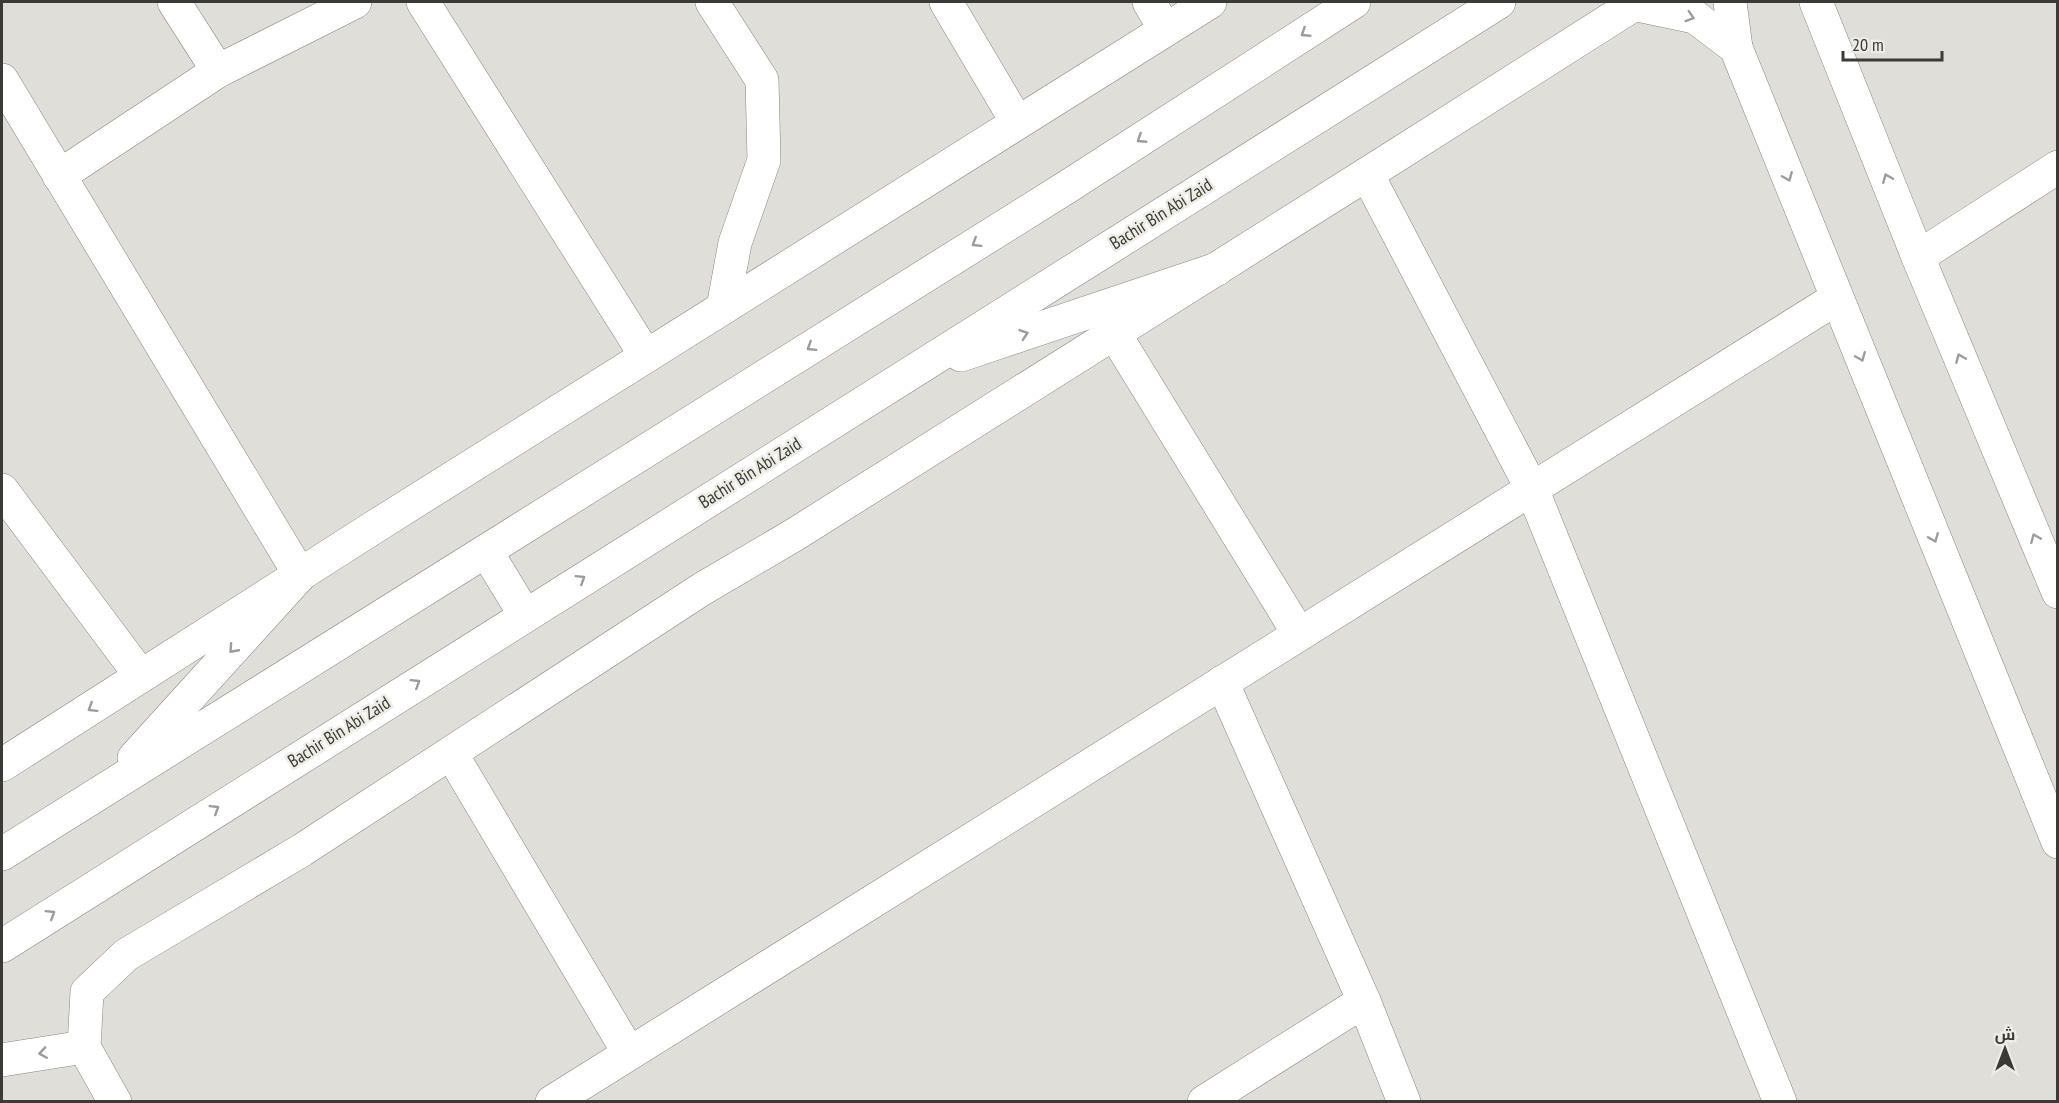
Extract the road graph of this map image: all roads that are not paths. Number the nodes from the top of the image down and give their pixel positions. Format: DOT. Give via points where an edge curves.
graph roads {
  1 [pos="174,2"];
  2 [pos="355,2"];
  3 [pos="423,2"];
  4 [pos="712,2"];
  5 [pos="946,2"];
  6 [pos="1149,2"];
  7 [pos="1210,2"];
  8 [pos="1354,2"];
  9 [pos="1499,2"];
  10 [pos="1730,2"];
  11 [pos="1816,2"];
  12 [pos="1635,3"];
  13 [pos="1165,29"];
  14 [pos="1736,48"];
  15 [pos="218,71"];
  16 [pos="2,80"];
  17 [pos="1017,122"];
  18 [pos="2058,167"];
  19 [pos="1367,174"];
  20 [pos="59,176"];
  21 [pos="1918,257"];
  22 [pos="1217,269"];
  23 [pos="1837,298"];
  24 [pos="723,308"];
  25 [pos="1114,333"];
  26 [pos="646,357"];
  27 [pos="909,373"];
  28 [pos="1532,489"];
  29 [pos="2,490"];
  30 [pos="486,551"];
  31 [pos="300,575"];
  32 [pos="2058,592"];
  33 [pos="525,615"];
  34 [pos="1299,634"];
  35 [pos="141,676"];
  36 [pos="1222,682"];
  37 [pos="451,753"];
  38 [pos="2,765"];
  39 [pos="107,789"];
  40 [pos="2058,842"];
  41 [pos="2,854"];
  42 [pos="2,946"];
  43 [pos="1364,1001"];
  44 [pos="84,1047"];
  45 [pos="629,1053"];
  46 [pos="2,1060"];
  47 [pos="116,1101"];
  48 [pos="552,1101"];
  49 [pos="1204,1101"];
  50 [pos="1404,1101"];
  51 [pos="1780,1101"];
  1 -- 15 [label="street"];
  2 -- 15 [label="street"];
  3 -- 26 [label="street"];
  4 -- 24 [label="street" via="762,80 764,160 735,243"];
  5 -- 17 [label="street"];
  6 -- 13 [label="street"];
  7 -- 13 [label="street"];
  8 -- 30 [label="street, one-way"];
  9 -- 27 [label="street, Bachir Bin Abi Zaid"];
  10 -- 14 [label="street"];
  21 -- 11 [label="street, one-way"];
  12 -- 14 [label="street, one-way" via="1695,16"];
  12 -- 19 [label="street"];
  13 -- 17 [label="street"];
  14 -- 23 [label="street, one-way"];
  15 -- 20 [label="street"];
  16 -- 20 [label="street"];
  17 -- 24 [label="street"];
  18 -- 21 [label="street"];
  19 -- 22 [label="street"];
  19 -- 28 [label="street"];
  20 -- 31 [label="street"];
  32 -- 21 [label="street, one-way"];
  22 -- 25 [label="street"];
  27 -- 22 [label="street, one-way"];
  23 -- 28 [label="street"];
  23 -- 40 [label="street, one-way"];
  24 -- 26 [label="street"];
  25 -- 34 [label="street"];
  25 -- 37 [label="street" via="702,589"];
  26 -- 31 [label="street"];
  33 -- 27 [label="street, Bachir Bin Abi Zaid, one-way"];
  28 -- 34 [label="street"];
  28 -- 51 [label="street"];
  29 -- 35 [label="street"];
  30 -- 33 [label="street"];
  30 -- 39 [label="street"];
  31 -- 35 [label="street"];
  31 -- 39 [label="street, one-way"];
  42 -- 33 [label="street, Bachir Bin Abi Zaid, one-way"];
  34 -- 36 [label="street"];
  35 -- 38 [label="street, one-way"];
  36 -- 43 [label="street"];
  36 -- 45 [label="street"];
  37 -- 44 [label="street" via="302,850 126,955 87,992"];
  37 -- 45 [label="street"];
  39 -- 41 [label="street"];
  43 -- 49 [label="street"];
  43 -- 50 [label="street"];
  44 -- 46 [label="street, one-way"];
  44 -- 47 [label="street"];
  45 -- 48 [label="street"];
}
